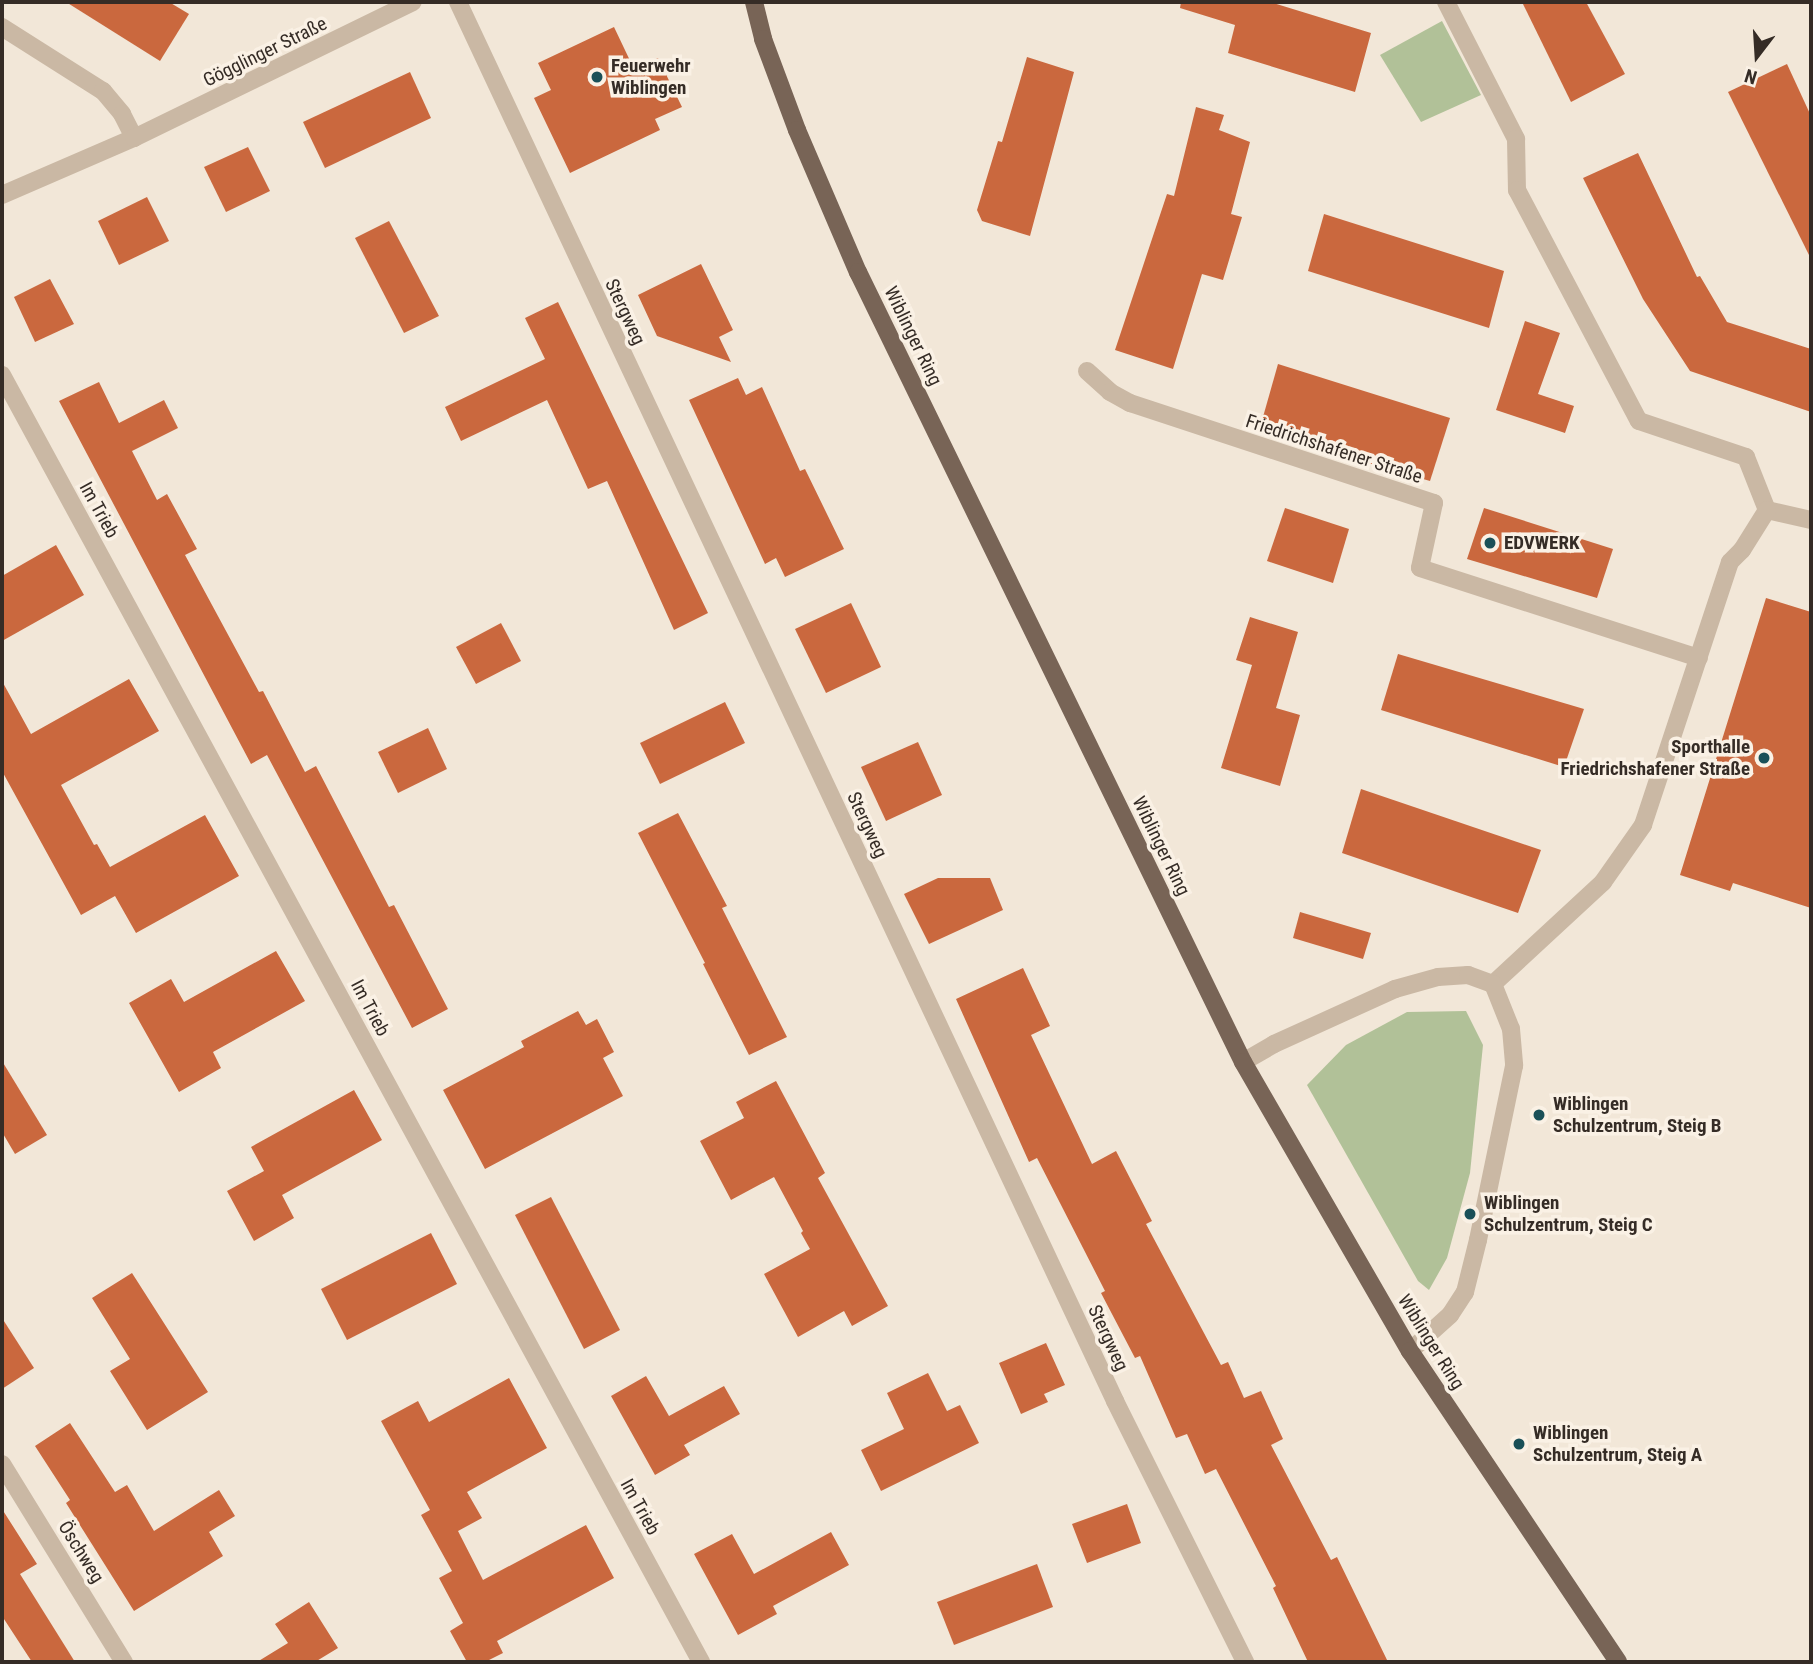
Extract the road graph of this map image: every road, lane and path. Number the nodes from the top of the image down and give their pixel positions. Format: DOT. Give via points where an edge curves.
graph roads {
  1 [pos="412,2"];
  2 [pos="458,2"];
  3 [pos="754,2"];
  4 [pos="1446,2"];
  5 [pos="2,27"];
  6 [pos="134,138"];
  7 [pos="2,195"];
  8 [pos="1087,371"];
  9 [pos="2,375"];
  10 [pos="1767,510"];
  11 [pos="1811,520"];
  12 [pos="1699,658"];
  13 [pos="1493,984"];
  14 [pos="1243,1062"];
  15 [pos="1410,1351"];
  16 [pos="2,1464"];
  17 [pos="124,1662"];
  18 [pos="701,1662"];
  19 [pos="1245,1662"];
  20 [pos="1618,1662"];
  1 -- 6 [label="street, Gögglinger Straße"];
  2 -- 19 [label="street, Stergweg" via="1103,1376"];
  3 -- 14 [label="main road, Wiblinger Ring" via="797,131 858,272"];
  4 -- 10 [label="street" via="1516,139 1517,190 1639,421 1746,457"];
  5 -- 6 [label="street" via="103,91"];
  6 -- 7 [label="street, Gögglinger Straße"];
  8 -- 12 [label="street, Friedrichshafener Straße" via="1130,403 1434,503 1420,568"];
  9 -- 18 [label="street, Im Trieb"];
  10 -- 11 [label="street"];
  10 -- 12 [label="street" via="1730,562"];
  12 -- 13 [label="street" via="1643,825 1603,881"];
  13 -- 14 [label="street" via="1468,975 1438,977 1395,989"];
  13 -- 15 [label="street" via="1511,1029 1514,1066 1478,1240 1465,1292 1450,1315"];
  14 -- 15 [label="main road, Wiblinger Ring"];
  15 -- 20 [label="main road, Wiblinger Ring"];
  16 -- 17 [label="street, Öschweg"];
}
